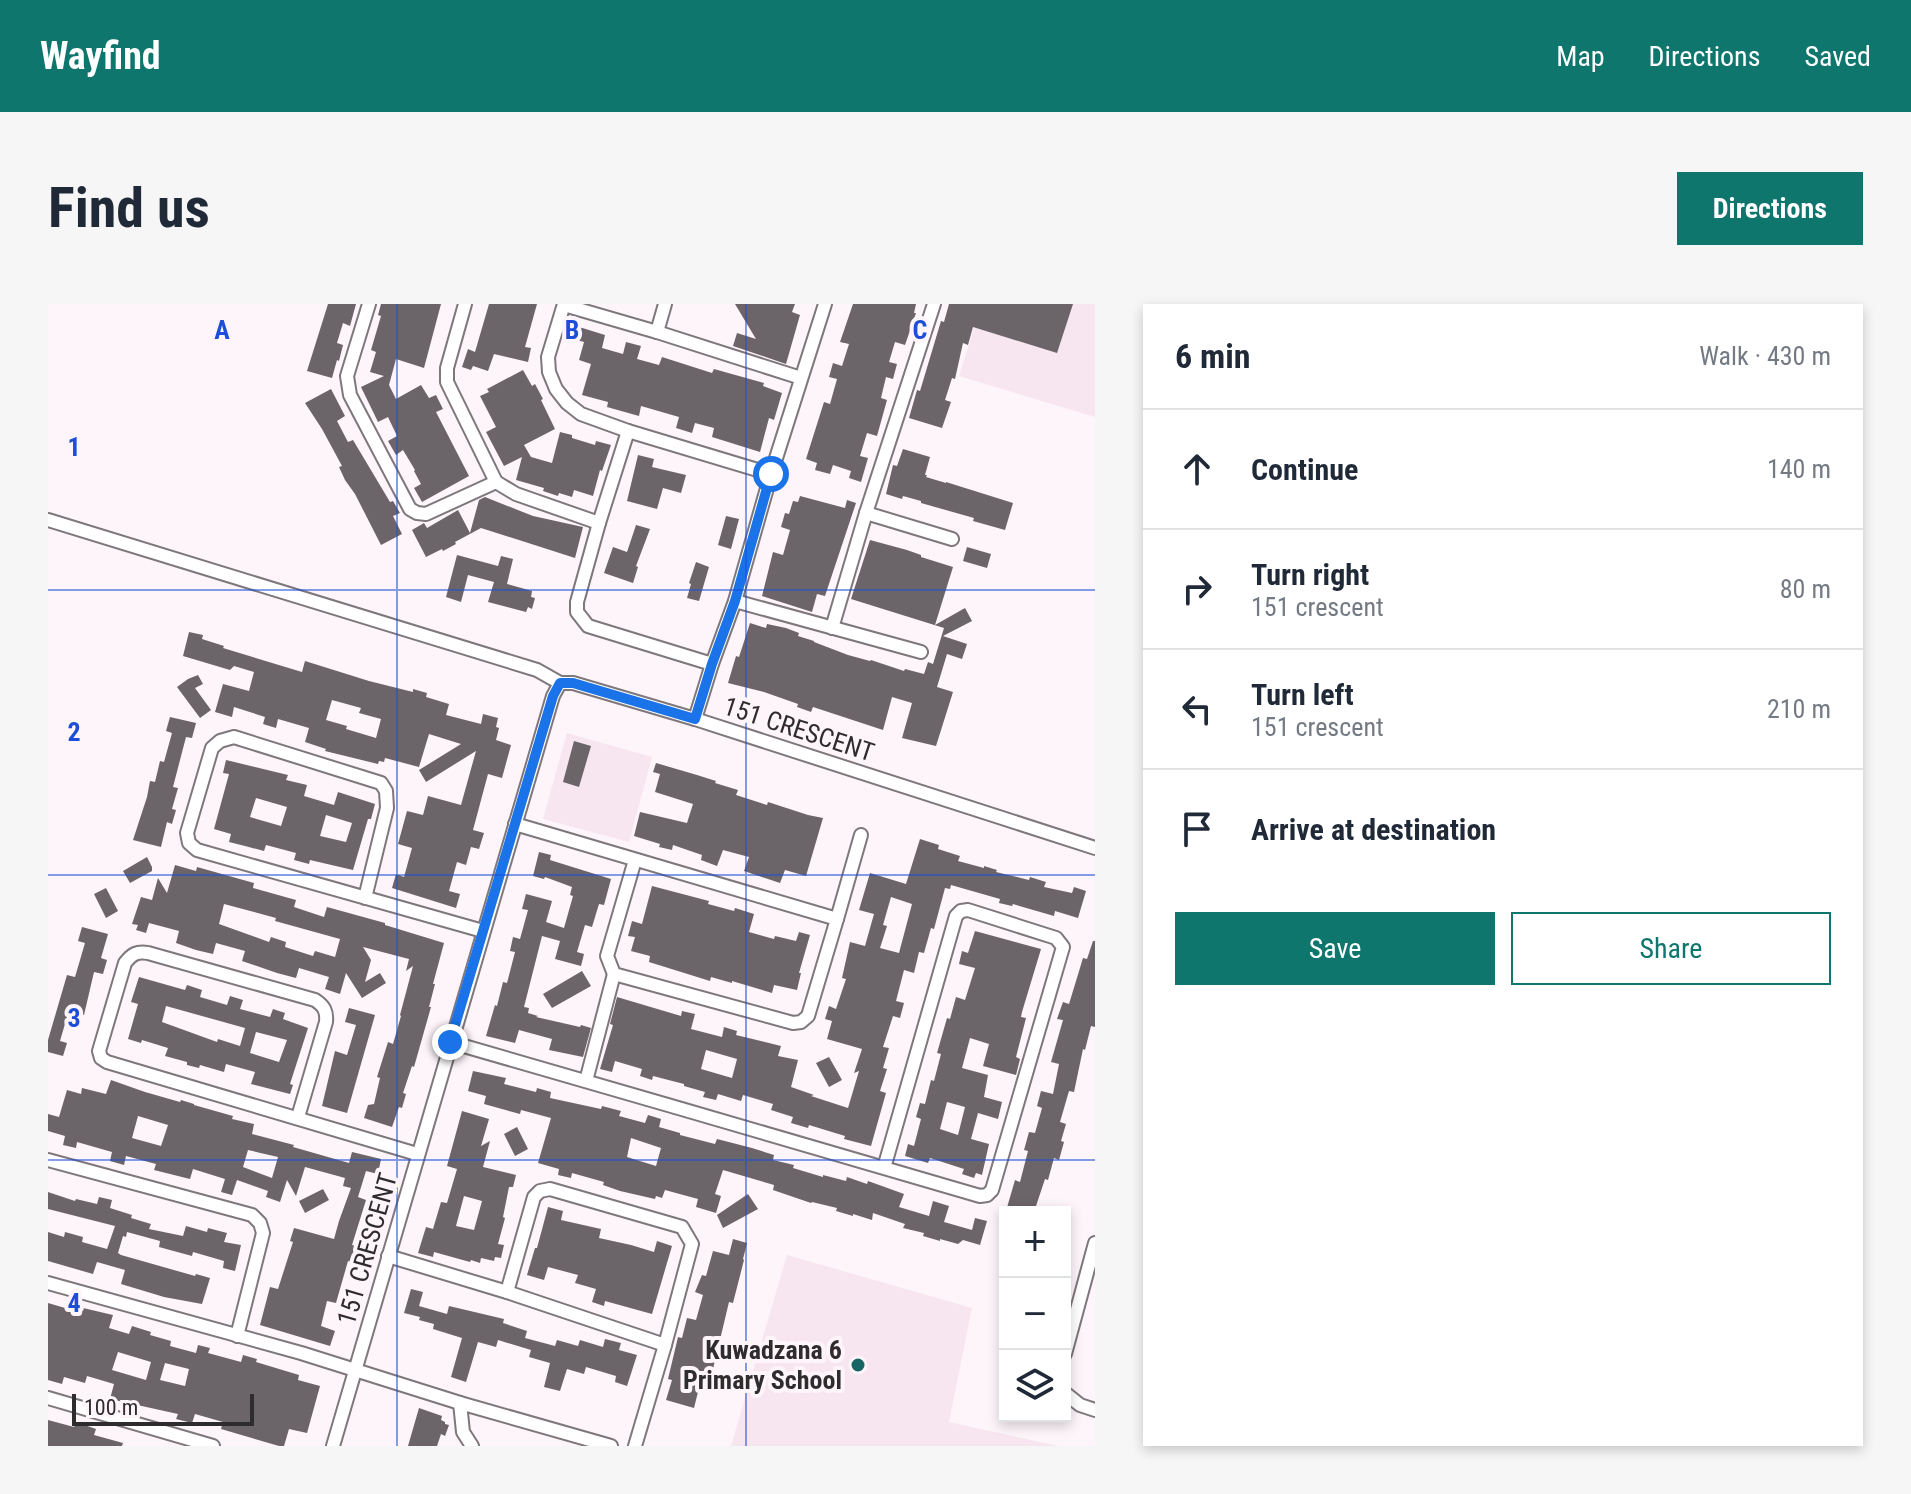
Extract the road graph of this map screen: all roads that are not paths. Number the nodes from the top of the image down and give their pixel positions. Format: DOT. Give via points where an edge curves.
graph roads {
  1 [pos="369,304"];
  2 [pos="465,304"];
  3 [pos="665,304"];
  4 [pos="825,304"];
  5 [pos="934,304"];
  6 [pos="564,305"];
  7 [pos="657,332"];
  8 [pos="801,378"];
  9 [pos="628,431"];
  10 [pos="771,474"];
  11 [pos="496,482"];
  12 [pos="866,513"];
  13 [pos="48,520"];
  14 [pos="599,523"];
  15 [pos="952,539"];
  16 [pos="735,601"];
  17 [pos="832,628"];
  18 [pos="921,652"];
  19 [pos="712,664"];
  20 [pos="560,683"];
  21 [pos="695,719"];
  22 [pos="515,824"];
  23 [pos="861,835"];
  24 [pos="1095,848"];
  25 [pos="635,860"];
  26 [pos="365,898"];
  27 [pos="837,919"];
  28 [pos="483,931"];
  29 [pos="614,974"];
  30 [pos="450,1042"];
  31 [pos="586,1081"];
  32 [pos="298,1117"];
  33 [pos="417,1154"];
  34 [pos="48,1160"];
  35 [pos="884,1168"];
  36 [pos="1095,1243"];
  37 [pos="388,1256"];
  38 [pos="48,1283"];
  39 [pos="507,1292"];
  40 [pos="1080,1292"];
  41 [pos="1095,1295"];
  42 [pos="237,1336"];
  43 [pos="665,1345"];
  44 [pos="1066,1350"];
  45 [pos="355,1370"];
  46 [pos="48,1398"];
  47 [pos="1071,1398"];
  48 [pos="460,1403"];
  49 [pos="1095,1410"];
  50 [pos="207,1445"];
  51 [pos="333,1446"];
  52 [pos="472,1446"];
  53 [pos="611,1446"];
  54 [pos="635,1446"];
  1 -- 11 [label="street" via="347,385 410,509 426,514"];
  2 -- 11 [label="street" via="447,382"];
  3 -- 7 [label="street"];
  4 -- 8 [label="street"];
  5 -- 12 [label="street"];
  6 -- 7 [label="street"];
  6 -- 9 [label="street" via="548,357 556,389 581,414"];
  7 -- 8 [label="street"];
  8 -- 10 [label="street"];
  9 -- 10 [label="street"];
  9 -- 14 [label="street"];
  10 -- 16 [label="street"];
  11 -- 14 [label="street"];
  12 -- 15 [label="street"];
  12 -- 17 [label="street"];
  13 -- 20 [label="street" via="537,670"];
  14 -- 19 [label="street" via="577,602 577,612 588,626"];
  16 -- 17 [label="street"];
  16 -- 19 [label="street"];
  17 -- 18 [label="street"];
  19 -- 21 [label="street"];
  20 -- 21 [label="street, 151 CRESCENT"];
  20 -- 22 [label="street, 151 CRESCENT"];
  21 -- 24 [label="street, 151 CRESCENT"];
  22 -- 25 [label="street"];
  22 -- 28 [label="street, 151 CRESCENT"];
  23 -- 27 [label="street"];
  25 -- 27 [label="street"];
  25 -- 29 [label="street" via="607,956"];
  26 -- 26 [label="street" via="197,850 189,843 187,833 212,748 234,737 381,783 387,808"];
  26 -- 28 [label="street"];
  27 -- 29 [label="street" via="808,1016 801,1022"];
  28 -- 30 [label="street, 151 CRESCENT"];
  29 -- 31 [label="street"];
  30 -- 31 [label="street"];
  30 -- 33 [label="street, 151 CRESCENT"];
  31 -- 35 [label="street"];
  32 -- 32 [label="street" via="101,1058 130,957 148,953 322,1005 326,1022"];
  32 -- 33 [label="street"];
  33 -- 37 [label="street, 151 CRESCENT"];
  34 -- 42 [label="street" via="252,1215 263,1233"];
  35 -- 35 [label="street" via="980,1196 992,1190 1063,947 1056,938 968,910 956,916"];
  36 -- 40 [label="street"];
  37 -- 39 [label="street"];
  37 -- 45 [label="street, 151 CRESCENT"];
  38 -- 42 [label="street"];
  39 -- 43 [label="street"];
  39 -- 43 [label="street" via="540,1191 550,1189 682,1227 692,1244"];
  40 -- 41 [label="street"];
  40 -- 44 [label="street"];
  42 -- 45 [label="street"];
  43 -- 54 [label="street"];
  45 -- 48 [label="street"];
  45 -- 51 [label="street, 151 CRESCENT"];
  46 -- 50 [label="street"];
  47 -- 49 [label="street"];
  48 -- 52 [label="street" via="463,1432"];
  48 -- 53 [label="street"];
}
